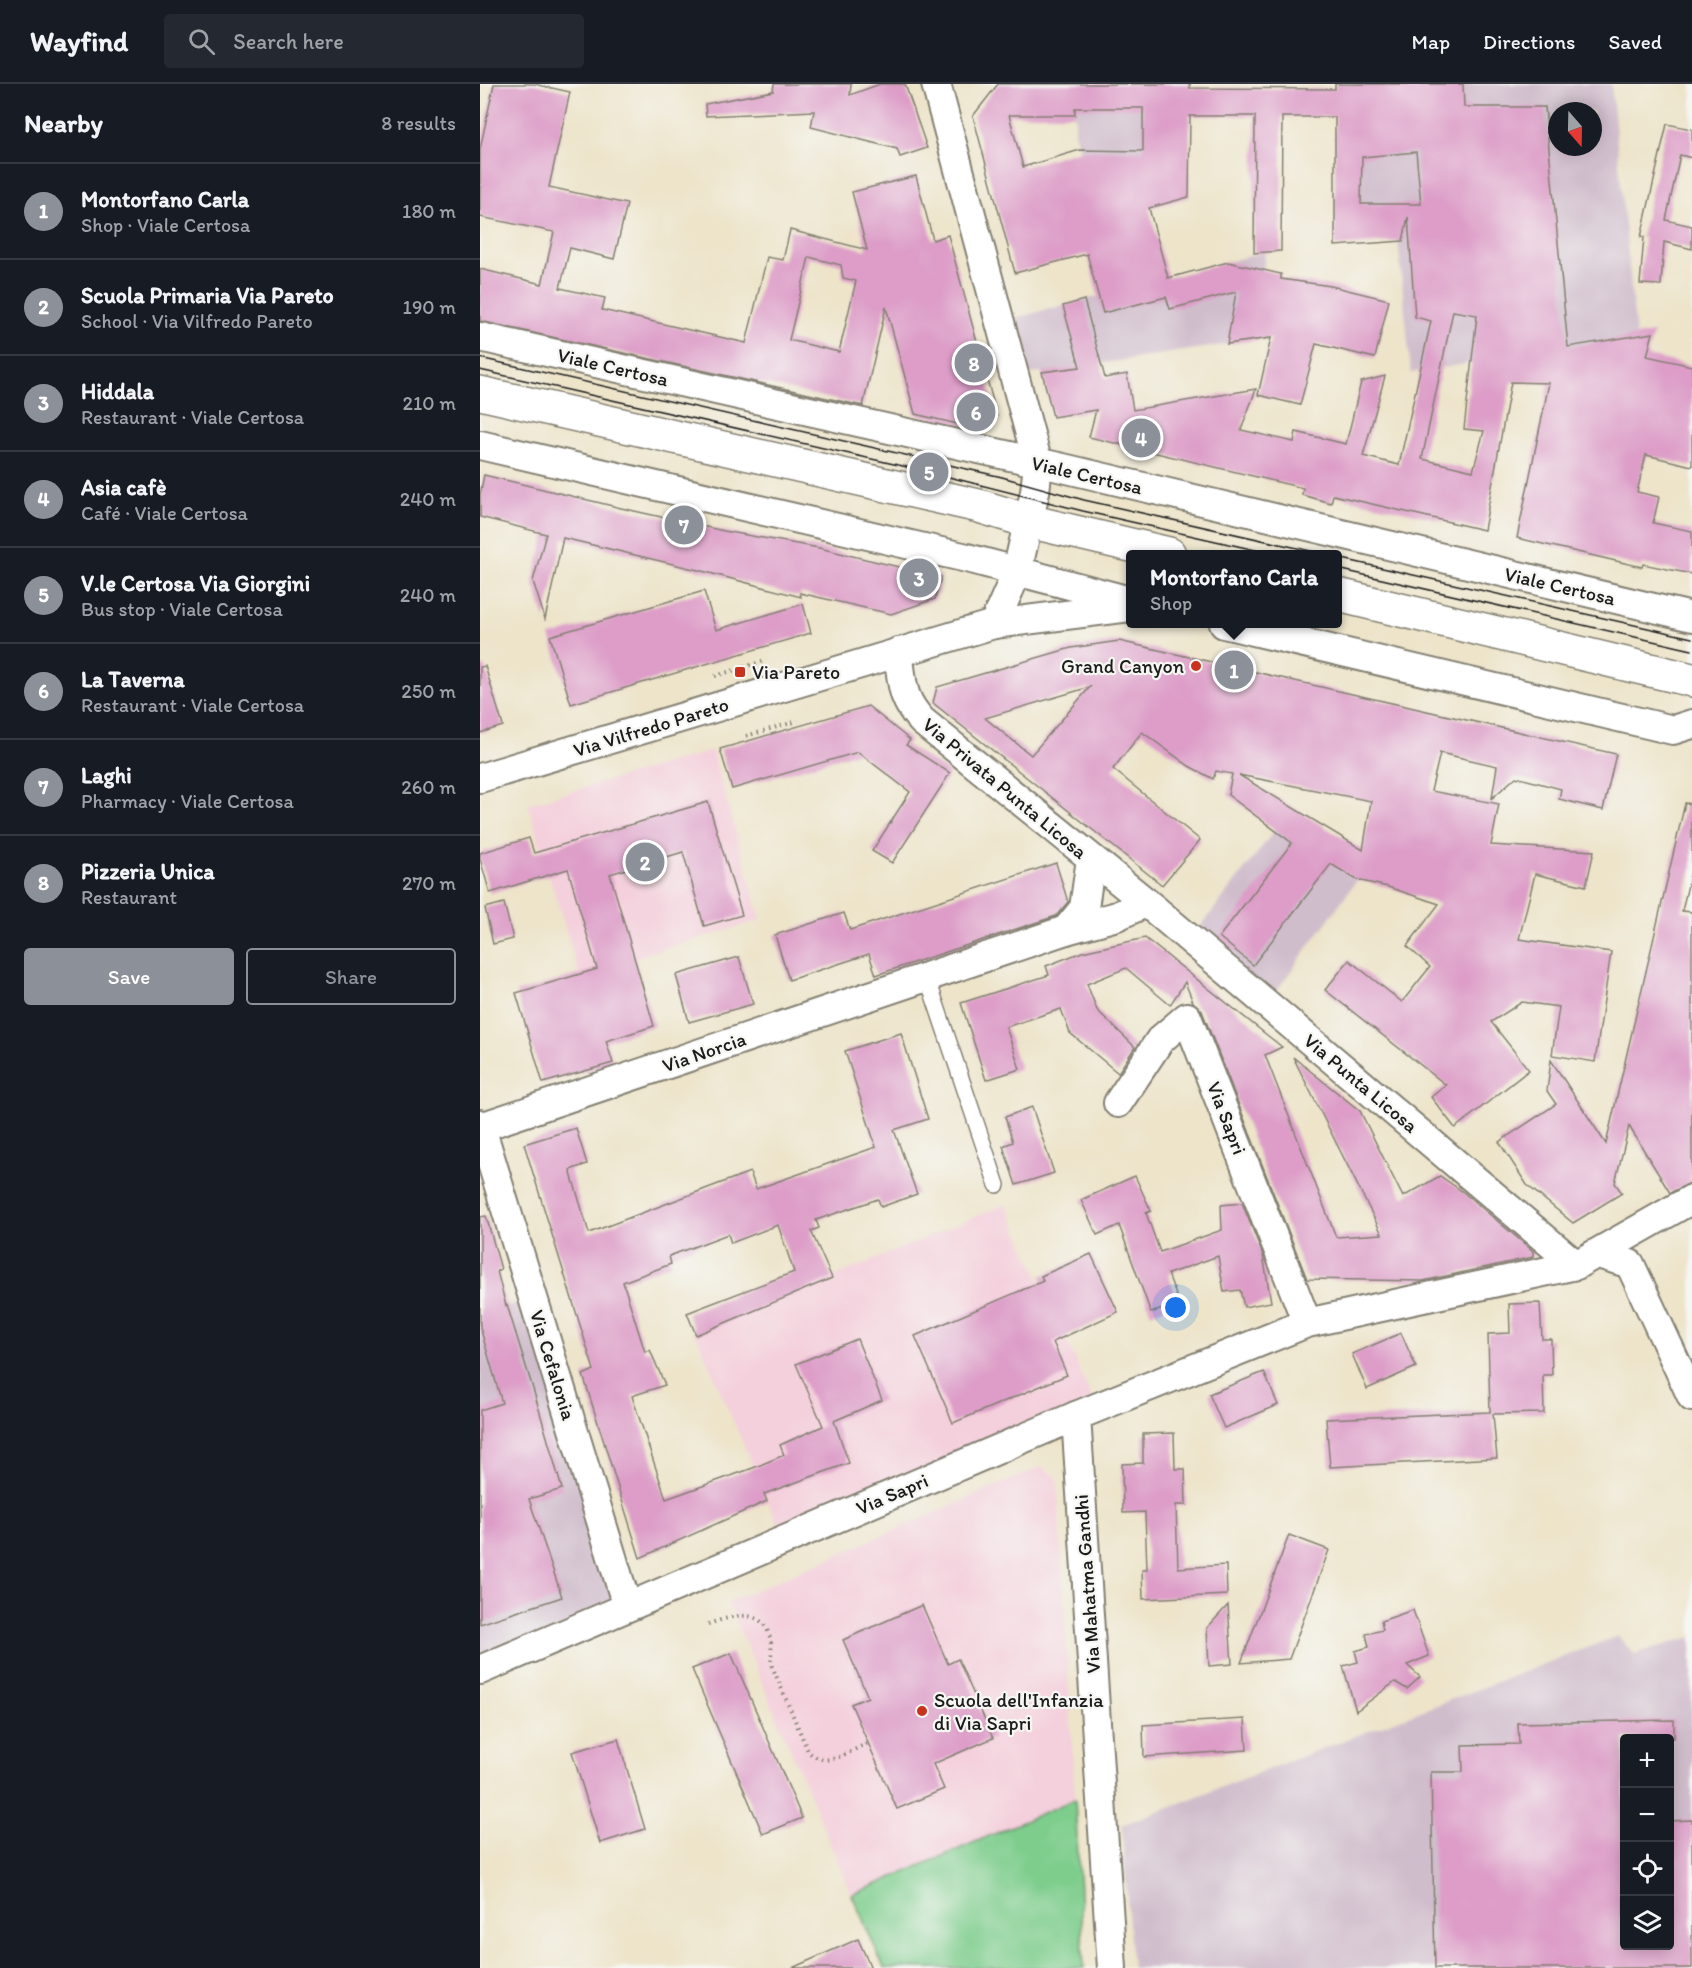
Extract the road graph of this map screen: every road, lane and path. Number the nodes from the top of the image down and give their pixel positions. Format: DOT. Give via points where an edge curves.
graph roads {
  1 [pos="936,84"];
  2 [pos="480,337"];
  3 [pos="480,393"];
  4 [pos="480,445"];
  5 [pos="1038,464"];
  6 [pos="1028,521"];
  7 [pos="1147,550"];
  8 [pos="1017,572"];
  9 [pos="1342,596"];
  10 [pos="1126,600"];
  11 [pos="1126,608"];
  12 [pos="1692,617"];
  13 [pos="994,624"];
  14 [pos="1241,628"];
  15 [pos="898,652"];
  16 [pos="764,661"];
  17 [pos="715,676"];
  18 [pos="1692,680"];
  19 [pos="798,721"];
  20 [pos="1692,724"];
  21 [pos="746,736"];
  22 [pos="480,778"];
  23 [pos="1091,859"];
  24 [pos="1145,903"];
  25 [pos="1066,930"];
  26 [pos="927,977"];
  27 [pos="1118,1103"];
  28 [pos="480,1125"];
  29 [pos="997,1185"];
  30 [pos="1692,1199"];
  31 [pos="1587,1259"];
  32 [pos="1307,1323"];
  33 [pos="1692,1397"];
  34 [pos="1076,1416"];
  35 [pos="627,1606"];
  36 [pos="708,1624"];
  37 [pos="480,1671"];
  38 [pos="868,1743"];
  39 [pos="1112,1968"];
  1 -- 5 [label="street"];
  2 -- 5 [label="street, Viale Certosa"];
  3 -- 6 [label="main road" via="979,506"];
  4 -- 8 [label="street"];
  5 -- 6 [label="street"];
  5 -- 12 [label="street, Viale Certosa"];
  6 -- 7 [label="main road"];
  6 -- 8 [label="street"];
  8 -- 10 [label="street"];
  8 -- 13 [label="street"];
  9 -- 18 [label="main road"];
  11 -- 13 [label="street"];
  13 -- 15 [label="street, Via Vilfredo Pareto"];
  14 -- 20 [label="street" via="1673,730"];
  15 -- 22 [label="street, Via Vilfredo Pareto"];
  15 -- 23 [label="street, Via Privata Punta Licosa" via="905,697 922,721"];
  16 -- 17 [label="path"];
  19 -- 21 [label="path"];
  23 -- 24 [label="street, Via Privata Punta Licosa"];
  23 -- 25 [label="street" via="1084,908"];
  24 -- 25 [label="street, Via Norcia" via="1117,916"];
  24 -- 31 [label="street, Via Punta Licosa"];
  25 -- 26 [label="street, Via Norcia"];
  26 -- 28 [label="street, Via Norcia"];
  26 -- 29 [label="lane"];
  27 -- 32 [label="street, Via Sapri" via="1160,1040 1187,1017"];
  28 -- 35 [label="street, Via Cefalonia"];
  30 -- 31 [label="street"];
  31 -- 32 [label="street, Via Sapri"];
  31 -- 33 [label="street" via="1630,1264"];
  32 -- 34 [label="street, Via Sapri"];
  34 -- 35 [label="street, Via Sapri"];
  34 -- 39 [label="street, Via Mahatma Gandhi"];
  35 -- 37 [label="street, Via Sapri"];
  36 -- 38 [label="path" via="743,1615 763,1623 769,1634 772,1666 814,1758 833,1759"];
}
